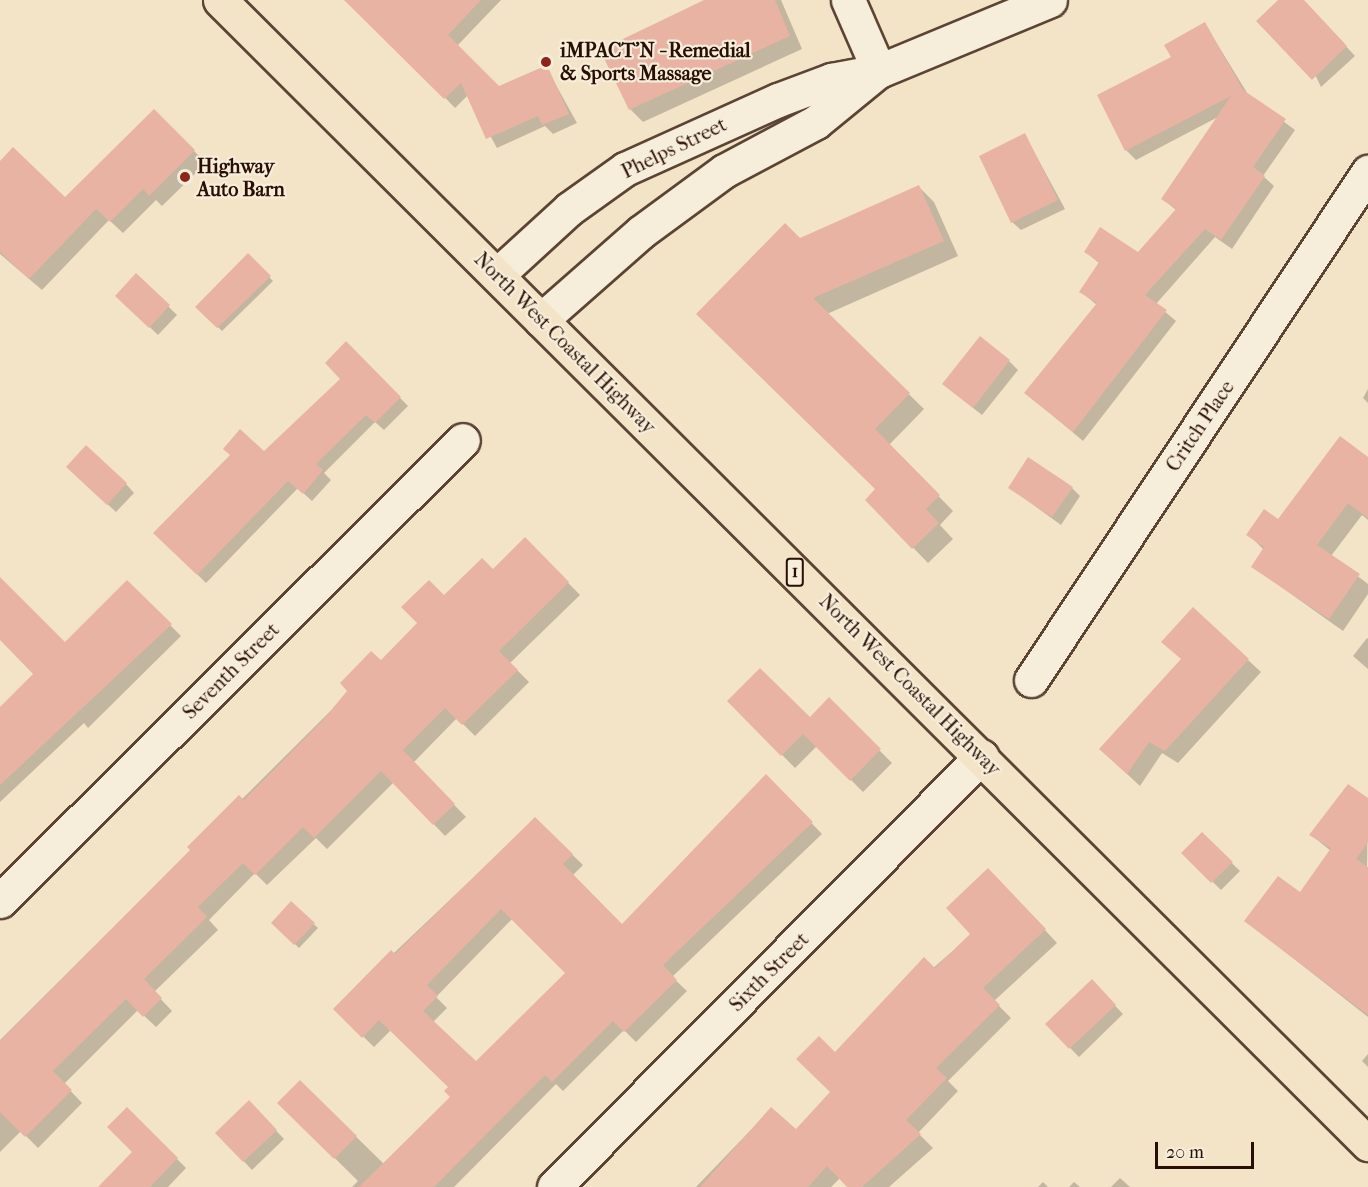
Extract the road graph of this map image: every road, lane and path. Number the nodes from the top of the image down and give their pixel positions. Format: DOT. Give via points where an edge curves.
graph roads {
  1 [pos="220,0"];
  2 [pos="848,0"];
  3 [pos="1050,0"];
  4 [pos="879,71"];
  5 [pos="1368,172"];
  6 [pos="497,275"];
  7 [pos="541,320"];
  8 [pos="463,440"];
  9 [pos="1031,680"];
  10 [pos="982,756"];
  11 [pos="0,901"];
  12 [pos="1368,1144"];
  13 [pos="554,1187"];
  1 -- 6 [label="highway, North West Coastal Highway / 1"];
  2 -- 4 [label="street"];
  3 -- 4 [label="street, Phelps Street"];
  4 -- 6 [label="street, Phelps Street" via="831,80 778,100 625,169 569,209"];
  4 -- 7 [label="street, Phelps Street" via="816,122 724,171 650,225"];
  5 -- 9 [label="street, Critch Place"];
  6 -- 7 [label="highway, North West Coastal Highway / 1"];
  7 -- 10 [label="highway, North West Coastal Highway / 1"];
  8 -- 11 [label="street, Seventh Street"];
  10 -- 12 [label="highway, North West Coastal Highway / 1"];
  10 -- 13 [label="street, Sixth Street"];
}
